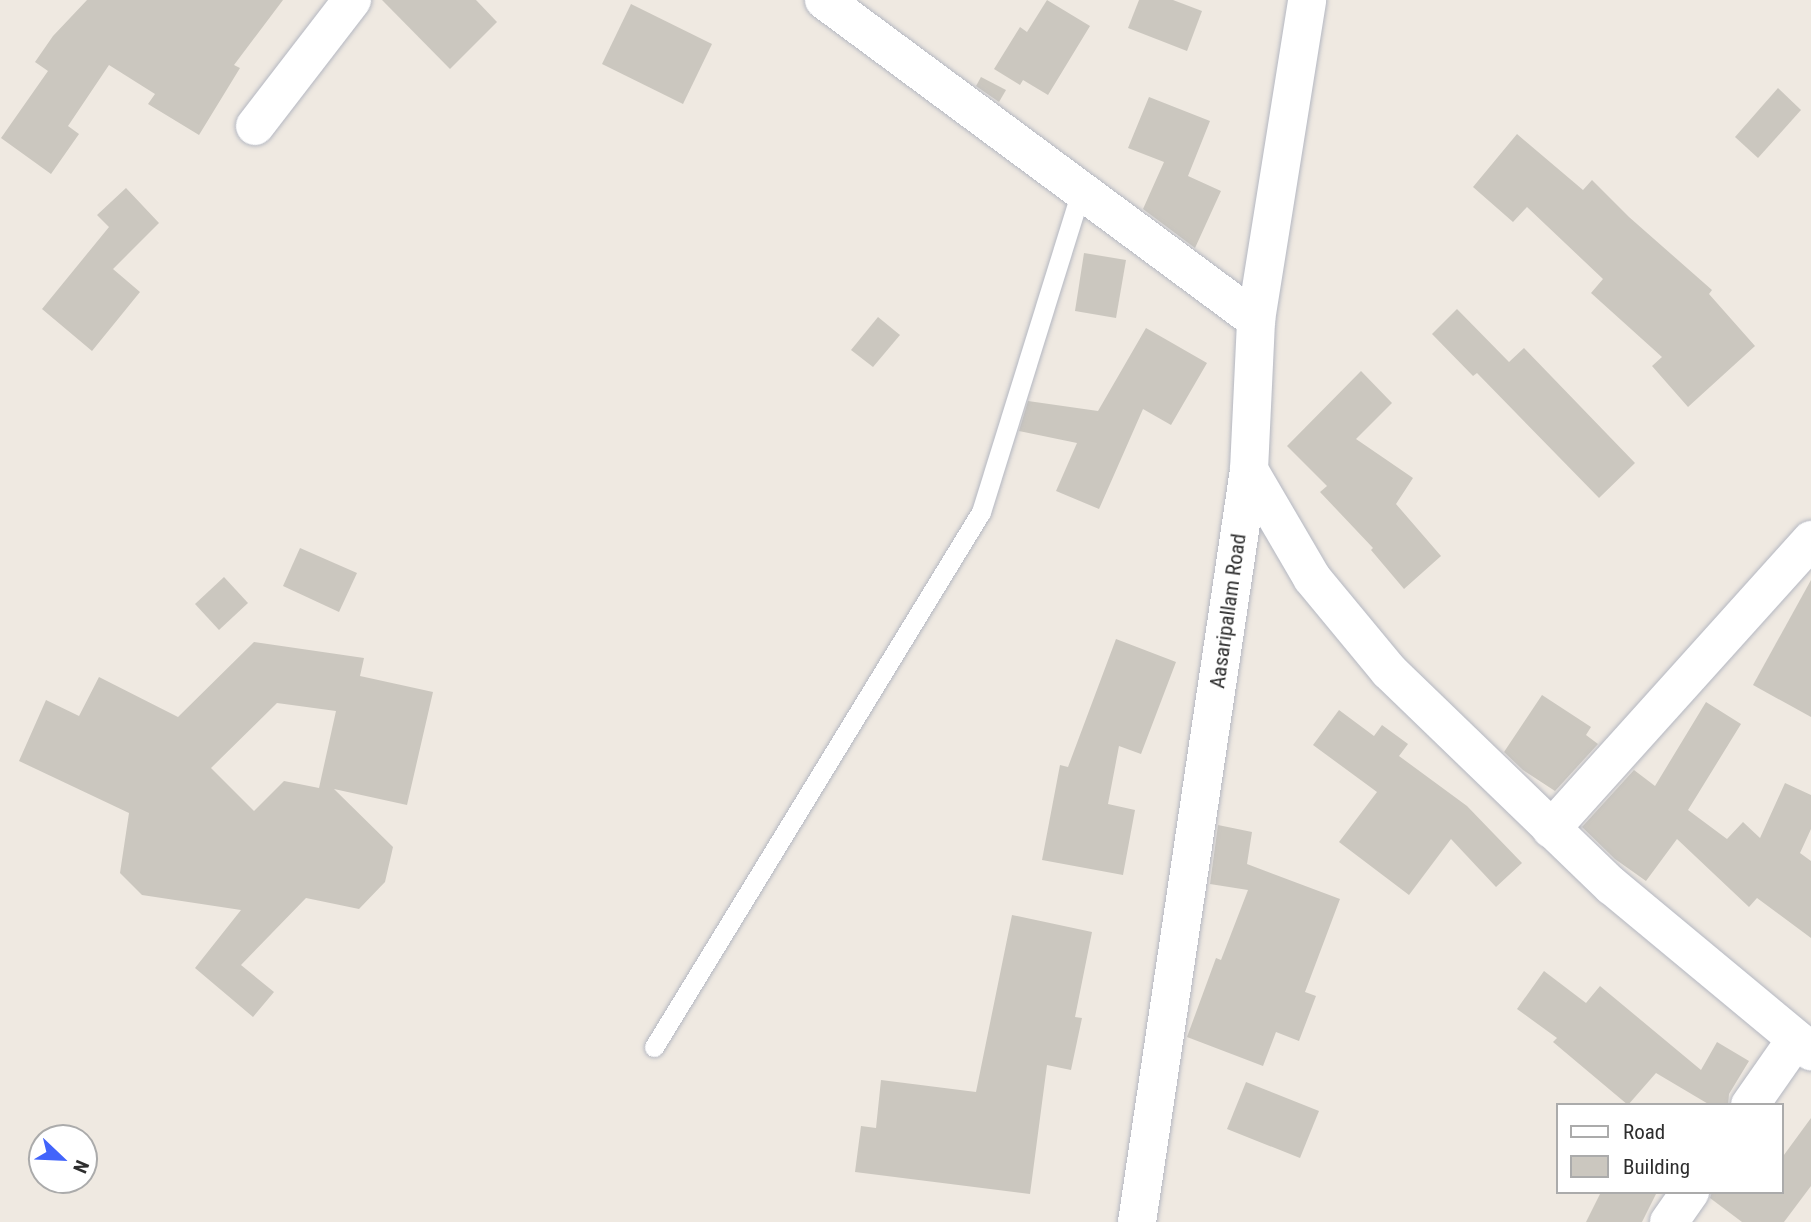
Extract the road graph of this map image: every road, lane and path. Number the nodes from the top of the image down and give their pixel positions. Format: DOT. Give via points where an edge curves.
graph roads {
  1 [pos="352,0"];
  2 [pos="824,0"];
  3 [pos="1307,0"];
  4 [pos="255,126"];
  5 [pos="1081,190"];
  6 [pos="1256,320"];
  7 [pos="1249,470"];
  8 [pos="1811,540"];
  9 [pos="1551,829"];
  10 [pos="1803,1045"];
  11 [pos="654,1047"];
  12 [pos="1752,1103"];
  13 [pos="1689,1194"];
  14 [pos="1137,1222"];
  15 [pos="1669,1222"];
  1 -- 4 [label="street"];
  2 -- 5 [label="street"];
  3 -- 6 [label="street, Aasaripallam Road"];
  5 -- 6 [label="street"];
  5 -- 11 [label="lane" via="981,512"];
  6 -- 7 [label="street, Aasaripallam Road"];
  7 -- 9 [label="street" via="1312,579 1389,671"];
  7 -- 14 [label="street, Aasaripallam Road"];
  8 -- 9 [label="street"];
  9 -- 10 [label="street" via="1612,886"];
  10 -- 12 [label="street"];
  13 -- 15 [label="street"];
}
